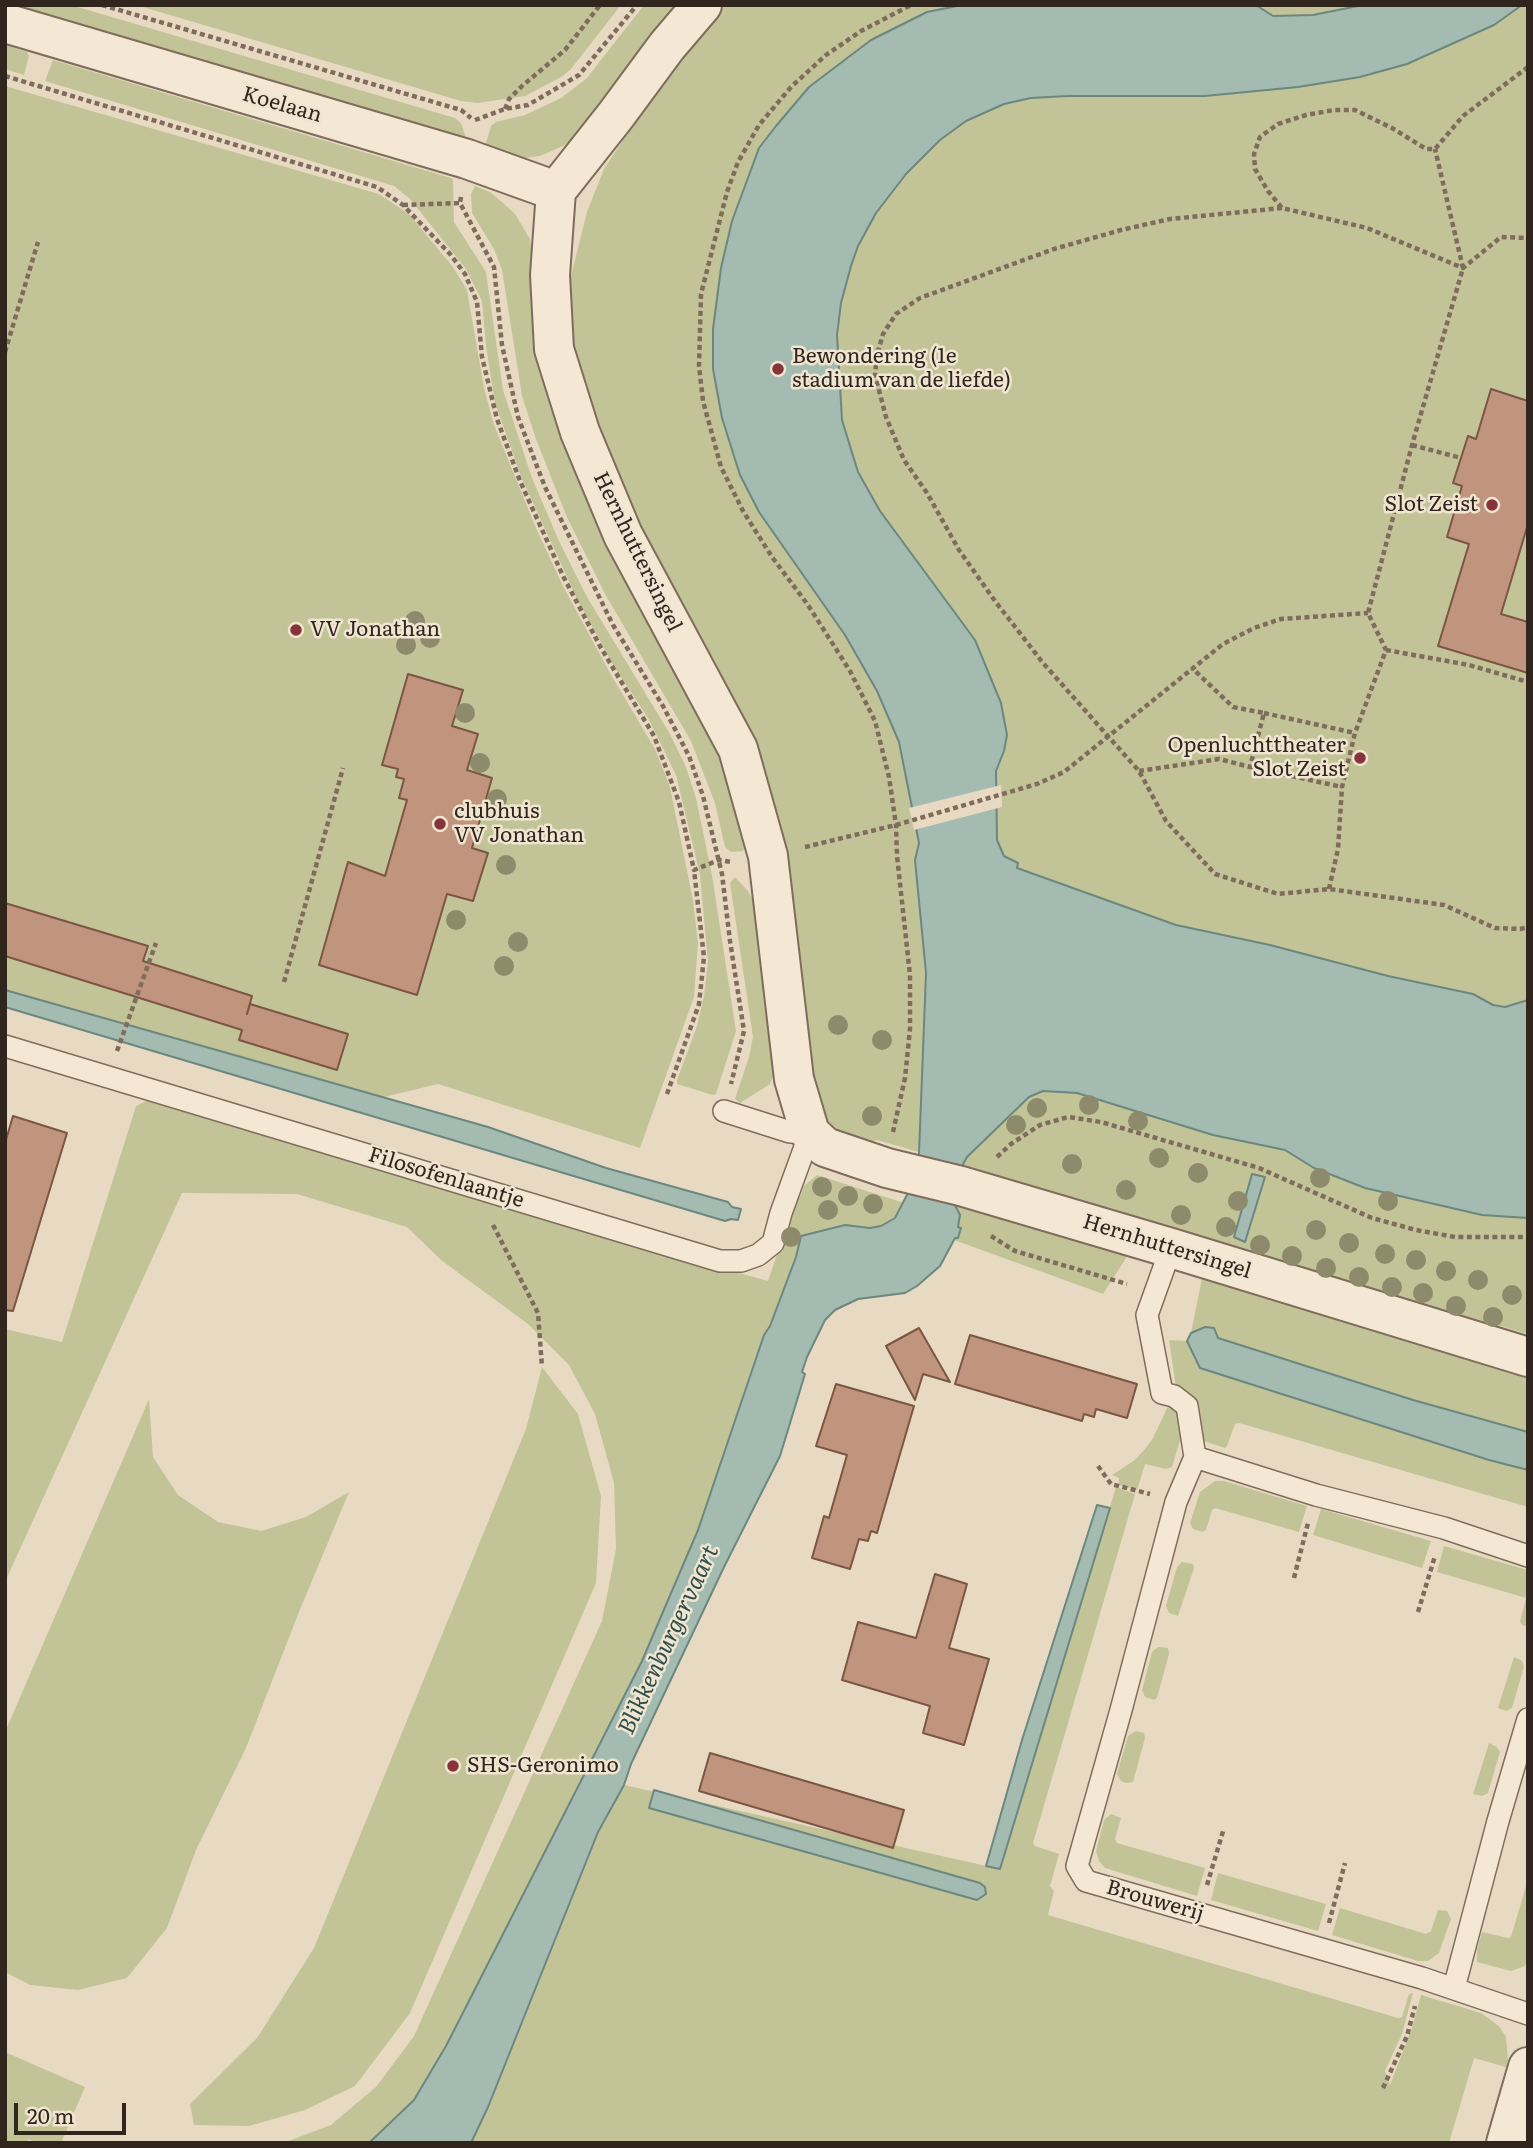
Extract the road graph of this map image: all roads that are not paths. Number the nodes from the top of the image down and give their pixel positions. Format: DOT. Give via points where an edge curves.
graph roads {
  1 [pos="702,5"];
  2 [pos="5,23"];
  3 [pos="556,191"];
  4 [pos="5,1046"];
  5 [pos="724,1111"];
  6 [pos="810,1133"];
  7 [pos="1171,1248"];
  8 [pos="1528,1357"];
  9 [pos="1195,1457"];
  10 [pos="1528,1556"];
  11 [pos="1528,1718"];
  12 [pos="1454,1988"];
  13 [pos="1528,2014"];
  14 [pos="1528,2067"];
  15 [pos="1506,2143"];
  1 -- 3 [label="street"];
  2 -- 3 [label="street, Koelaan" via="467,159"];
  3 -- 6 [label="street, Hernhuttersingel" via="550,275 555,349 580,432 623,535 738,749 768,856 794,1079"];
  4 -- 6 [label="lane, Filosofenlaantje" via="720,1261 741,1261 773,1244"];
  5 -- 6 [label="lane, Hernhuttersingel" via="790,1132"];
  6 -- 7 [label="street, Hernhuttersingel" via="825,1147 897,1171"];
  7 -- 8 [label="street, Hernhuttersingel"];
  7 -- 9 [label="lane" via="1147,1315 1162,1393 1187,1406"];
  9 -- 10 [label="lane"];
  9 -- 12 [label="lane, Brouwerij" via="1176,1502 1077,1866 1086,1881"];
  11 -- 12 [label="lane"];
  12 -- 13 [label="lane, Brouwerij"];
  14 -- 15 [label="street"];
}
